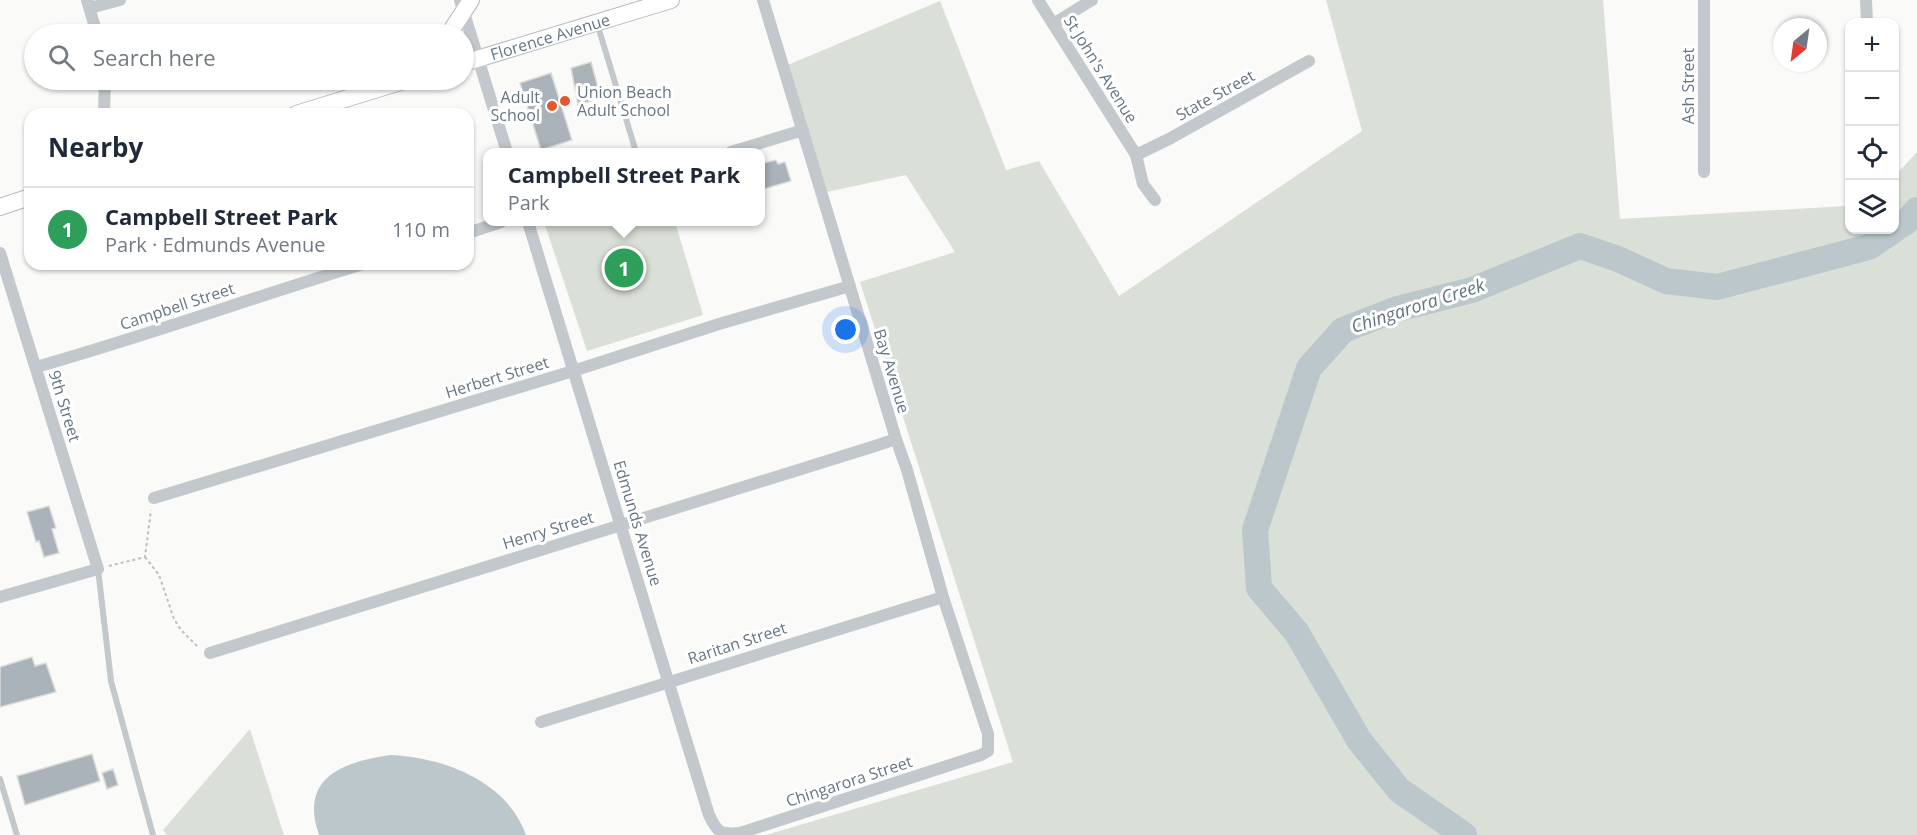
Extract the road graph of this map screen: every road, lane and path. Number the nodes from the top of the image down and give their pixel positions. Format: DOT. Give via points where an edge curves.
graph roads {
  1 [pos="120,0"];
  2 [pos="671,0"];
  3 [pos="763,0"];
  4 [pos="1038,0"];
  5 [pos="1092,0"];
  6 [pos="1704,0"];
  7 [pos="1866,0"];
  8 [pos="89,4"];
  9 [pos="465,4"];
  10 [pos="1866,18"];
  11 [pos="597,22"];
  12 [pos="94,24"];
  13 [pos="454,24"];
  14 [pos="467,24"];
  15 [pos="1053,24"];
  16 [pos="474,59"];
  17 [pos="1309,62"];
  18 [pos="474,68"];
  19 [pos="105,90"];
  20 [pos="374,90"];
  21 [pos="104,108"];
  22 [pos="316,108"];
  23 [pos="803,130"];
  24 [pos="505,148"];
  25 [pos="635,148"];
  26 [pos="747,148"];
  27 [pos="1136,155"];
  28 [pos="1704,172"];
  29 [pos="24,199"];
  30 [pos="1155,200"];
  31 [pos="0,207"];
  32 [pos="489,226"];
  33 [pos="529,226"];
  34 [pos="474,231"];
  35 [pos="0,253"];
  36 [pos="344,270"];
  37 [pos="850,286"];
  38 [pos="36,367"];
  39 [pos="573,371"];
  40 [pos="896,439"];
  41 [pos="154,498"];
  42 [pos="621,524"];
  43 [pos="145,557"];
  44 [pos="98,569"];
  45 [pos="0,597"];
  46 [pos="943,597"];
  47 [pos="210,653"];
  48 [pos="669,682"];
  49 [pos="541,722"];
  50 [pos="988,751"];
  51 [pos="0,779"];
  52 [pos="718,833"];
  53 [pos="17,835"];
  54 [pos="153,835"];
  1 -- 8 [label="street"];
  2 -- 11 [label="street, Florence Avenue"];
  3 -- 23 [label="street, Bay Avenue"];
  4 -- 15 [label="street, St John's Avenue"];
  5 -- 15 [label="street"];
  6 -- 28 [label="street, Ash Street"];
  7 -- 10 [label="street"];
  8 -- 12 [label="street"];
  9 -- 13 [label="street"];
  9 -- 14 [label="street"];
  11 -- 16 [label="street, Florence Avenue"];
  11 -- 25 [label="lane"];
  15 -- 27 [label="street, St John's Avenue"];
  17 -- 27 [label="street, State Street"];
  18 -- 24 [label="street"];
  19 -- 21 [label="street"];
  20 -- 22 [label="street"];
  23 -- 26 [label="street"];
  23 -- 37 [label="street, Bay Avenue"];
  27 -- 30 [label="street, St John's Avenue" via="1143,184"];
  29 -- 31 [label="street"];
  32 -- 34 [label="street"];
  33 -- 39 [label="street, Edmunds Avenue"];
  35 -- 38 [label="street, 9th Street"];
  36 -- 38 [label="street, Campbell Street"];
  37 -- 39 [label="street, Herbert Street"];
  37 -- 40 [label="street, Bay Avenue"];
  38 -- 44 [label="street, 9th Street"];
  39 -- 41 [label="street, Herbert Street"];
  39 -- 42 [label="street, Edmunds Avenue"];
  40 -- 42 [label="street, Henry Street"];
  40 -- 46 [label="street, Bay Avenue"];
  41 -- 43 [label="path"];
  42 -- 47 [label="street, Henry Street"];
  42 -- 48 [label="street, Edmunds Avenue"];
  43 -- 44 [label="path"];
  43 -- 47 [label="path" via="159,575 181,630"];
  44 -- 45 [label="street"];
  44 -- 54 [label="lane" via="111,681"];
  46 -- 48 [label="street, Raritan Street"];
  46 -- 50 [label="street, Bay Avenue" via="988,735"];
  48 -- 49 [label="street, Raritan Street"];
  48 -- 52 [label="street, Edmunds Avenue" via="709,815"];
  50 -- 52 [label="street, Chingarora Street" via="751,829"];
  51 -- 53 [label="lane"];
}
